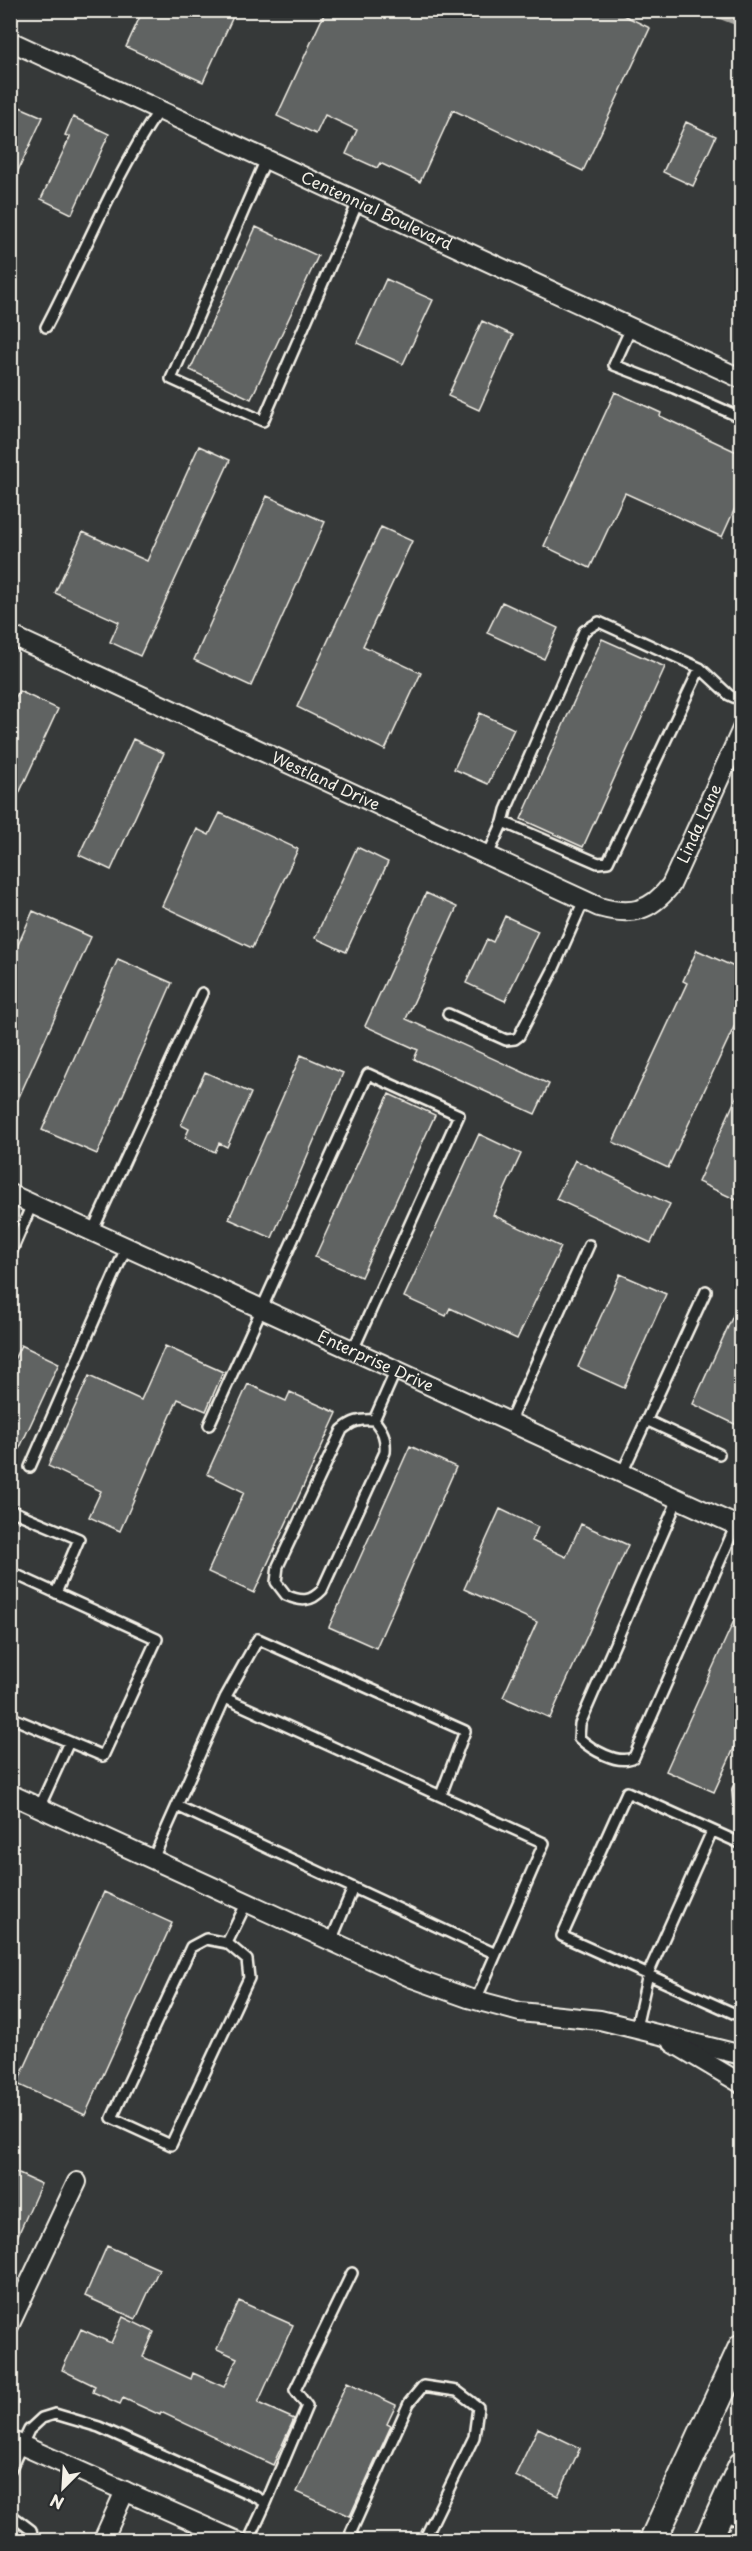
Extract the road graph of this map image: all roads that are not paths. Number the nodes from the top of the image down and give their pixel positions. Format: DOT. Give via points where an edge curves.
graph roads {
  1 [pos="10,42"];
  2 [pos="159,110"];
  3 [pos="266,159"];
  4 [pos="358,202"];
  5 [pos="46,327"];
  6 [pos="631,328"];
  7 [pos="741,380"];
  8 [pos="741,418"];
  9 [pos="741,552"];
  10 [pos="741,557"];
  11 [pos="10,635"];
  12 [pos="700,668"];
  13 [pos="741,701"];
  14 [pos="741,729"];
  15 [pos="503,822"];
  16 [pos="488,855"];
  17 [pos="584,900"];
  18 [pos="645,908"];
  19 [pos="202,993"];
  20 [pos="447,1014"];
  21 [pos="10,1194"];
  22 [pos="32,1204"];
  23 [pos="92,1232"];
  24 [pos="589,1245"];
  25 [pos="126,1248"];
  26 [pos="10,1255"];
  27 [pos="706,1291"];
  28 [pos="263,1309"];
  29 [pos="353,1350"];
  30 [pos="396,1371"];
  31 [pos="374,1420"];
  32 [pos="646,1420"];
  33 [pos="509,1423"];
  34 [pos="209,1425"];
  35 [pos="719,1454"];
  36 [pos="30,1467"];
  37 [pos="622,1473"];
  38 [pos="678,1499"];
  39 [pos="10,1510"];
  40 [pos="739,1521"];
  41 [pos="10,1572"];
  42 [pos="56,1593"];
  43 [pos="225,1698"];
  44 [pos="10,1717"];
  45 [pos="69,1742"];
  46 [pos="741,1782"];
  47 [pos="10,1794"];
  48 [pos="441,1796"];
  49 [pos="177,1806"];
  50 [pos="741,1806"];
  51 [pos="39,1808"];
  52 [pos="712,1831"];
  53 [pos="741,1844"];
  54 [pos="153,1859"];
  55 [pos="353,1888"];
  56 [pos="247,1902"];
  57 [pos="331,1941"];
  58 [pos="228,1943"];
  59 [pos="496,1954"];
  60 [pos="648,1974"];
  61 [pos="476,2000"];
  62 [pos="741,2017"];
  63 [pos="644,2030"];
  64 [pos="741,2055"];
  65 [pos="741,2084"];
  66 [pos="77,2182"];
  67 [pos="352,2273"];
  68 [pos="10,2324"];
  69 [pos="741,2347"];
  70 [pos="16,2443"];
  71 [pos="741,2465"];
  72 [pos="10,2470"];
  73 [pos="125,2491"];
  74 [pos="266,2503"];
  75 [pos="10,2514"];
  76 [pos="731,2518"];
  77 [pos="34,2541"];
  78 [pos="103,2541"];
  79 [pos="235,2541"];
  80 [pos="249,2541"];
  81 [pos="355,2541"];
  82 [pos="424,2541"];
  83 [pos="653,2541"];
  84 [pos="708,2541"];
  1 -- 2 [label="street, Centennial Boulevard"];
  2 -- 3 [label="street, Centennial Boulevard"];
  2 -- 5 [label="lane" via="117,179"];
  3 -- 4 [label="street, Centennial Boulevard"];
  3 -- 4 [label="lane" via="171,379 263,421"];
  4 -- 6 [label="street, Centennial Boulevard"];
  6 -- 7 [label="street, Centennial Boulevard"];
  6 -- 8 [label="lane" via="614,365"];
  9 -- 10 [label="lane"];
  11 -- 16 [label="street, Westland Drive"];
  12 -- 13 [label="lane"];
  12 -- 15 [label="lane" via="609,862 598,863"];
  12 -- 15 [label="lane" via="599,622 584,631"];
  14 -- 18 [label="street, Linda Lane" via="671,885 660,899"];
  15 -- 16 [label="lane"];
  16 -- 17 [label="street, Westland Drive"];
  17 -- 18 [label="street, Westland Drive" via="616,912"];
  17 -- 20 [label="lane" via="519,1036 506,1040"];
  19 -- 23 [label="lane"];
  21 -- 22 [label="street, Enterprise Drive"];
  22 -- 23 [label="street, Enterprise Drive"];
  22 -- 26 [label="lane"];
  23 -- 25 [label="street, Enterprise Drive"];
  24 -- 33 [label="lane"];
  25 -- 28 [label="street, Enterprise Drive"];
  25 -- 36 [label="lane"];
  27 -- 32 [label="lane"];
  28 -- 29 [label="street, Enterprise Drive"];
  28 -- 29 [label="lane" via="368,1074 459,1115"];
  28 -- 34 [label="lane"];
  29 -- 30 [label="street, Enterprise Drive"];
  30 -- 31 [label="lane"];
  30 -- 33 [label="street, Enterprise Drive"];
  31 -- 31 [label="lane" via="383,1430 385,1452 322,1590 305,1601 286,1595 276,1582 278,1566 342,1430 361,1419"];
  32 -- 35 [label="lane"];
  32 -- 37 [label="lane"];
  33 -- 37 [label="street, Enterprise Drive"];
  37 -- 38 [label="street, Enterprise Drive"];
  38 -- 40 [label="street, Enterprise Drive"];
  38 -- 40 [label="lane" via="580,1724 579,1738 618,1759 634,1757"];
  39 -- 42 [label="lane" via="79,1539"];
  41 -- 42 [label="lane"];
  42 -- 45 [label="lane" via="157,1640 103,1756"];
  43 -- 48 [label="lane"];
  43 -- 48 [label="lane" via="258,1639 465,1731"];
  43 -- 49 [label="lane"];
  44 -- 45 [label="lane"];
  45 -- 51 [label="lane"];
  46 -- 50 [label="lane"];
  47 -- 51 [label="street"];
  48 -- 59 [label="lane" via="544,1843"];
  49 -- 54 [label="lane"];
  49 -- 55 [label="lane"];
  51 -- 54 [label="street"];
  52 -- 53 [label="lane"];
  52 -- 60 [label="lane"];
  52 -- 60 [label="lane" via="627,1792 562,1936"];
  54 -- 56 [label="street"];
  55 -- 57 [label="lane"];
  55 -- 59 [label="lane"];
  56 -- 57 [label="street"];
  56 -- 58 [label="lane"];
  57 -- 61 [label="street" via="412,1978"];
  58 -- 58 [label="lane" via="247,1960 249,1978 171,2145 112,2118 191,1947 206,1939"];
  59 -- 61 [label="lane"];
  60 -- 62 [label="lane"];
  60 -- 63 [label="lane"];
  61 -- 63 [label="street" via="520,2012 600,2020"];
  63 -- 64 [label="street"];
  63 -- 65 [label="street"];
  66 -- 68 [label="street"];
  67 -- 74 [label="lane" via="295,2390 308,2406"];
  69 -- 83 [label="main road"];
  70 -- 72 [label="lane"];
  70 -- 73 [label="street"];
  70 -- 74 [label="lane" via="42,2418 55,2414 99,2427"];
  71 -- 76 [label="main road"];
  73 -- 78 [label="street"];
  73 -- 79 [label="street"];
  74 -- 80 [label="lane"];
  75 -- 77 [label="lane" via="31,2530"];
  76 -- 84 [label="main road"];
  81 -- 82 [label="lane" via="351,2532 409,2403 423,2386 456,2391 478,2407 474,2437"];
}
